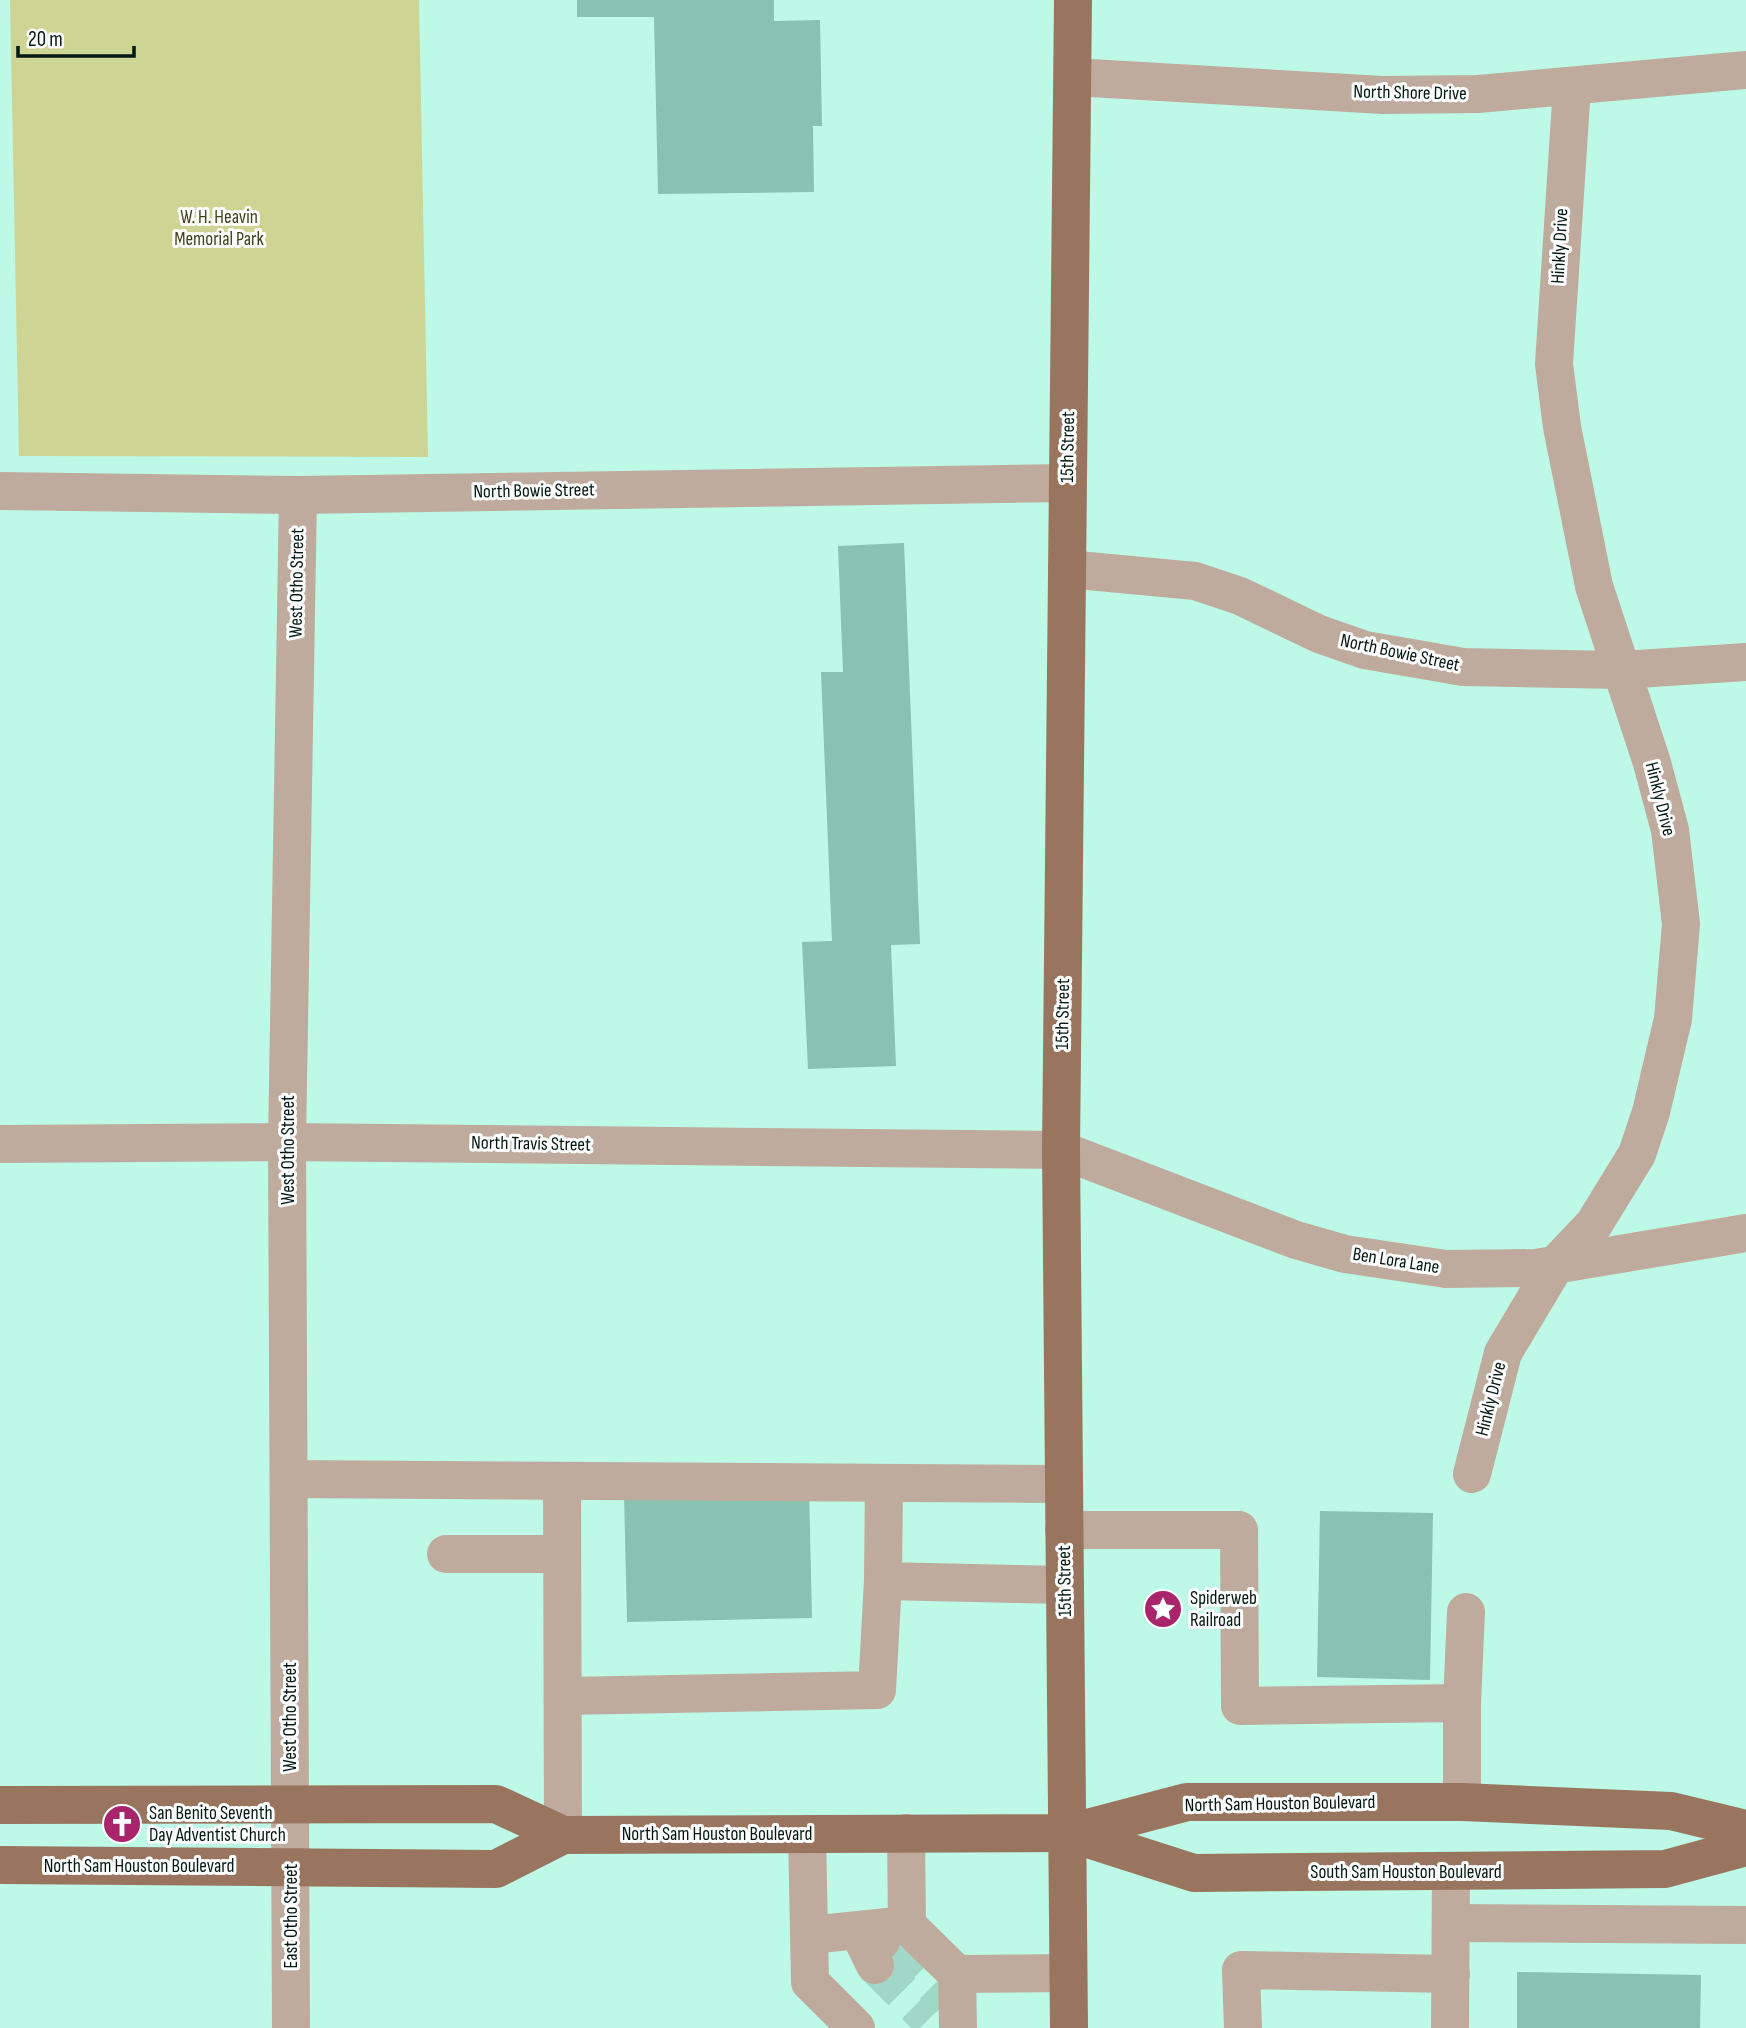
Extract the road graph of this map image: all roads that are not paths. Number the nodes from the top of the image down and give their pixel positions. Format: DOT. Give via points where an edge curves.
graph roads {
  1 [pos="1073,0"];
  2 [pos="1746,70"];
  3 [pos="1073,77"];
  4 [pos="1572,86"];
  5 [pos="1067,483"];
  6 [pos="0,491"];
  7 [pos="298,495"];
  8 [pos="1067,569"];
  9 [pos="1746,662"];
  10 [pos="1622,670"];
  11 [pos="287,1142"];
  12 [pos="0,1144"];
  13 [pos="1062,1150"];
  14 [pos="1746,1233"];
  15 [pos="1556,1264"];
  16 [pos="1472,1474"];
  17 [pos="289,1479"];
  18 [pos="562,1481"];
  19 [pos="884,1483"];
  20 [pos="1063,1484"];
  21 [pos="1064,1530"];
  22 [pos="446,1554"];
  23 [pos="561,1554"];
  24 [pos="883,1581"];
  25 [pos="1065,1585"];
  26 [pos="1466,1612"];
  27 [pos="564,1696"];
  28 [pos="1462,1703"];
  29 [pos="1462,1802"];
  30 [pos="0,1805"];
  31 [pos="290,1805"];
  32 [pos="1746,1829"];
  33 [pos="906,1833"];
  34 [pos="1069,1833"];
  35 [pos="807,1834"];
  36 [pos="563,1835"];
  37 [pos="1746,1846"];
  38 [pos="0,1865"];
  39 [pos="291,1867"];
  40 [pos="1451,1872"];
  41 [pos="1451,1923"];
  42 [pos="1746,1925"];
  43 [pos="810,1936"];
  44 [pos="884,1942"];
  45 [pos="1068,1973"];
  46 [pos="1451,1974"];
  47 [pos="950,2013"];
  48 [pos="290,2028"];
  49 [pos="856,2028"];
  50 [pos="1069,2028"];
  51 [pos="1242,2028"];
  52 [pos="1450,2028"];
  1 -- 3 [label="main road, 15th Street"];
  2 -- 4 [label="street, North Shore Drive"];
  3 -- 4 [label="street, North Shore Drive" via="1383,95 1478,94"];
  3 -- 5 [label="main road, 15th Street"];
  4 -- 10 [label="street, Hinkly Drive" via="1554,364 1594,586"];
  5 -- 7 [label="street, North Bowie Street"];
  5 -- 8 [label="main road, 15th Street"];
  6 -- 7 [label="street, North Bowie Street"];
  7 -- 11 [label="street, West Otho Street"];
  8 -- 10 [label="street, North Bowie Street" via="1195,582 1240,596 1319,634 1390,654 1464,667"];
  8 -- 13 [label="main road, 15th Street"];
  9 -- 10 [label="street, North Bowie Street"];
  10 -- 15 [label="street, Hinkly Drive" via="1670,830 1681,924 1672,1020 1637,1154 1594,1224"];
  11 -- 12 [label="street, North Travis Street"];
  11 -- 13 [label="street, North Travis Street"];
  11 -- 17 [label="street, West Otho Street"];
  13 -- 15 [label="street, Ben Lora Lane" via="1296,1240 1345,1254 1447,1269"];
  13 -- 20 [label="main road, 15th Street"];
  14 -- 15 [label="street, Ben Lora Lane"];
  15 -- 16 [label="street, Hinkly Drive" via="1503,1353"];
  17 -- 18 [label="street"];
  17 -- 31 [label="street, West Otho Street"];
  18 -- 19 [label="street"];
  18 -- 23 [label="street"];
  19 -- 20 [label="street"];
  19 -- 24 [label="street"];
  20 -- 21 [label="main road, 15th Street"];
  21 -- 25 [label="main road, 15th Street"];
  21 -- 28 [label="street" via="1239,1530 1240,1706"];
  22 -- 23 [label="street"];
  23 -- 27 [label="street"];
  24 -- 25 [label="street"];
  24 -- 27 [label="street" via="877,1690"];
  25 -- 34 [label="main road, 15th Street"];
  26 -- 28 [label="street"];
  27 -- 36 [label="street"];
  28 -- 29 [label="street"];
  29 -- 32 [label="main road, North Sam Houston Boulevard" via="1671,1811"];
  29 -- 34 [label="main road, North Sam Houston Boulevard" via="1187,1802"];
  30 -- 31 [label="main road, North Sam Houston Boulevard"];
  31 -- 36 [label="main road, North Sam Houston Boulevard" via="496,1804"];
  31 -- 39 [label="street, East Otho Street"];
  33 -- 34 [label="main road, North Sam Houston Boulevard"];
  33 -- 35 [label="main road, North Sam Houston Boulevard"];
  33 -- 44 [label="street"];
  34 -- 40 [label="main road, South Sam Houston Boulevard" via="1194,1873"];
  34 -- 45 [label="main road, 15th Street"];
  35 -- 36 [label="main road, North Sam Houston Boulevard"];
  35 -- 43 [label="street"];
  36 -- 39 [label="main road, North Sam Houston Boulevard" via="496,1869"];
  37 -- 40 [label="main road, South Sam Houston Boulevard" via="1665,1869"];
  38 -- 39 [label="main road, North Sam Houston Boulevard"];
  39 -- 48 [label="street, East Otho Street"];
  40 -- 41 [label="street"];
  41 -- 42 [label="street"];
  41 -- 46 [label="street"];
  43 -- 44 [label="street"];
  43 -- 49 [label="street" via="810,1982"];
  44 -- 47 [label="street"];
  45 -- 47 [label="street"];
  45 -- 50 [label="main road, 15th Street"];
  46 -- 51 [label="street" via="1241,1970"];
  46 -- 52 [label="street"];
}
